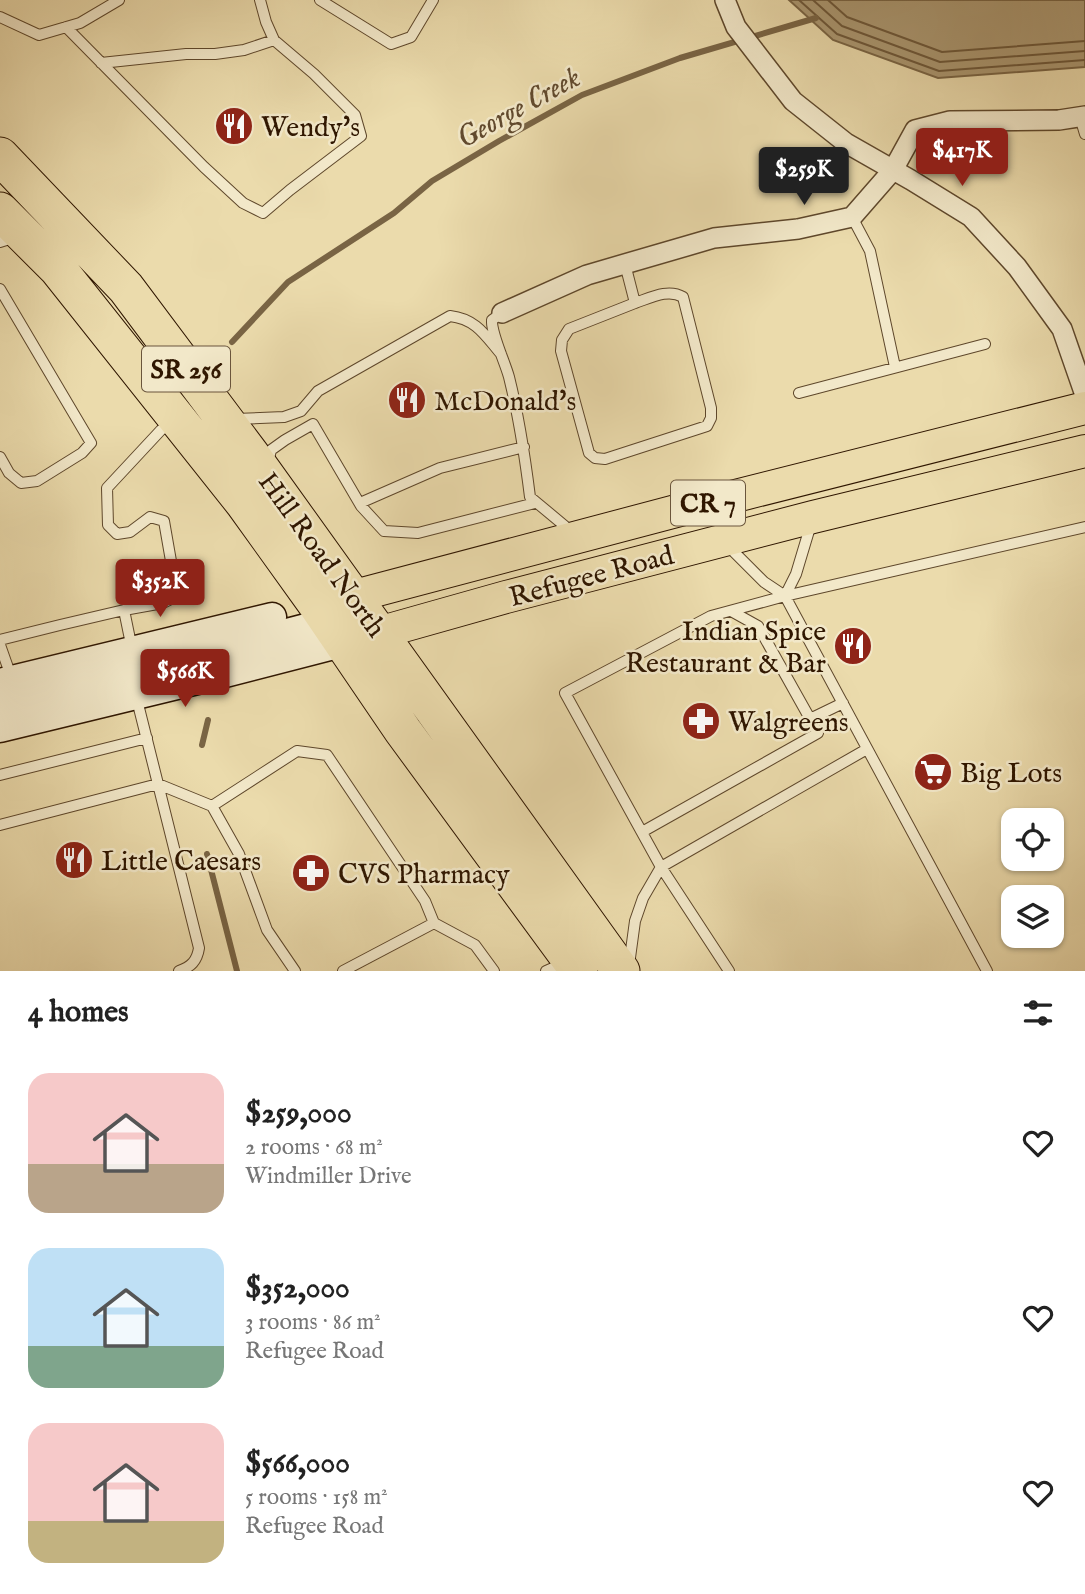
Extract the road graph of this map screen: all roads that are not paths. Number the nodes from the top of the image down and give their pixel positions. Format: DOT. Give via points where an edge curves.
graph roads {
  1 [pos="119,0"];
  2 [pos="261,0"];
  3 [pos="320,0"];
  4 [pos="433,0"];
  5 [pos="725,0"];
  6 [pos="0,17"];
  7 [pos="66,27"];
  8 [pos="274,40"];
  9 [pos="101,63"];
  10 [pos="1083,122"];
  11 [pos="0,156"];
  12 [pos="893,170"];
  13 [pos="852,216"];
  14 [pos="8,229"];
  15 [pos="625,264"];
  16 [pos="0,289"];
  17 [pos="635,303"];
  18 [pos="502,313"];
  19 [pos="985,344"];
  20 [pos="501,354"];
  21 [pos="895,368"];
  22 [pos="799,393"];
  23 [pos="1085,395"];
  24 [pos="1085,408"];
  25 [pos="224,418"];
  26 [pos="177,420"];
  27 [pos="524,447"];
  28 [pos="1085,451"];
  29 [pos="0,457"];
  30 [pos="265,473"];
  31 [pos="732,497"];
  32 [pos="360,503"];
  33 [pos="536,503"];
  34 [pos="813,517"];
  35 [pos="1085,527"];
  36 [pos="578,537"];
  37 [pos="722,541"];
  38 [pos="785,596"];
  39 [pos="124,610"];
  40 [pos="731,611"];
  41 [pos="347,619"];
  42 [pos="0,643"];
  43 [pos="133,651"];
  44 [pos="6,681"];
  45 [pos="136,695"];
  46 [pos="843,703"];
  47 [pos="0,708"];
  48 [pos="810,719"];
  49 [pos="0,728"];
  50 [pos="146,738"];
  51 [pos="867,749"];
  52 [pos="0,775"];
  53 [pos="158,784"];
  54 [pos="212,806"];
  55 [pos="0,825"];
  56 [pos="642,832"];
  57 [pos="661,867"];
  58 [pos="433,923"];
  59 [pos="565,967"];
  60 [pos="179,971"];
  61 [pos="295,971"];
  62 [pos="343,971"];
  63 [pos="494,971"];
  64 [pos="621,971"];
  65 [pos="629,971"];
  66 [pos="729,971"];
  67 [pos="987,971"];
  1 -- 7 [label="lane"];
  2 -- 8 [label="lane"];
  3 -- 4 [label="lane" via="391,44 411,37"];
  5 -- 12 [label="street" via="736,27 793,101 846,143"];
  6 -- 7 [label="lane" via="39,35"];
  7 -- 9 [label="lane"];
  8 -- 9 [label="lane" via="244,51"];
  8 -- 9 [label="lane" via="355,114 361,136 264,213 243,203 213,176"];
  10 -- 12 [label="street" via="950,121 915,130"];
  11 -- 25 [label="highway, Hill Road North / SR 256" via="126,288"];
  12 -- 13 [label="street"];
  12 -- 23 [label="street" via="971,217 1017,267 1062,330"];
  13 -- 15 [label="street" via="798,229 714,238"];
  13 -- 21 [label="lane" via="870,251"];
  14 -- 26 [label="highway, Hill Road North / SR 256" via="58,269"];
  15 -- 17 [label="lane"];
  15 -- 18 [label="street" via="587,275"];
  16 -- 29 [label="lane" via="91,443 37,481 21,483"];
  17 -- 17 [label="lane" via="569,329 562,340 561,351 589,453 595,458 605,459 707,426 711,418 683,298 666,293"];
  18 -- 20 [label="lane" via="492,320 491,328"];
  19 -- 21 [label="lane"];
  20 -- 25 [label="lane" via="482,331 464,318 450,316 318,391 301,411 284,417"];
  20 -- 27 [label="lane"];
  21 -- 22 [label="lane"];
  24 -- 31 [label="main road, Refugee Road / CR 7"];
  25 -- 30 [label="highway, Hill Road North / SR 256"];
  26 -- 39 [label="lane" via="161,430 107,488 108,525 117,534 130,532 150,517 164,521 175,584 173,598"];
  26 -- 41 [label="highway, Hill Road North / SR 256"];
  27 -- 32 [label="lane" via="440,468"];
  27 -- 33 [label="lane" via="530,497"];
  28 -- 34 [label="main road, Refugee Road / CR 7"];
  30 -- 32 [label="lane" via="271,450 313,424"];
  30 -- 41 [label="highway, Hill Road North / SR 256"];
  31 -- 36 [label="main road, Refugee Road / CR 7"];
  31 -- 41 [label="main road, Refugee Road" via="709,523 639,547"];
  32 -- 33 [label="lane" via="384,531 418,533"];
  33 -- 36 [label="lane"];
  34 -- 37 [label="main road, Refugee Road / CR 7"];
  34 -- 38 [label="lane"];
  35 -- 38 [label="lane"];
  36 -- 41 [label="main road, Refugee Road / CR 7"];
  37 -- 38 [label="lane"];
  37 -- 41 [label="main road, Refugee Road / CR 7" via="506,597"];
  38 -- 40 [label="lane"];
  38 -- 46 [label="lane"];
  39 -- 42 [label="lane"];
  39 -- 43 [label="lane"];
  40 -- 48 [label="lane" via="758,626"];
  40 -- 56 [label="lane" via="711,616 565,693"];
  41 -- 43 [label="main road, Refugee Road / CR 7"];
  41 -- 45 [label="main road, Refugee Road / CR 7"];
  41 -- 47 [label="main road, Refugee Road"];
  41 -- 59 [label="highway, Hill Road North / SR 256" via="403,731"];
  41 -- 64 [label="highway, Hill Road North / SR 256"];
  42 -- 44 [label="lane"];
  43 -- 44 [label="main road, Refugee Road / CR 7"];
  45 -- 49 [label="main road, Refugee Road / CR 7"];
  45 -- 50 [label="lane"];
  46 -- 48 [label="lane"];
  46 -- 51 [label="lane"];
  48 -- 56 [label="lane" via="818,733"];
  50 -- 52 [label="lane"];
  50 -- 53 [label="lane"];
  51 -- 57 [label="lane"];
  51 -- 67 [label="lane"];
  53 -- 54 [label="lane"];
  53 -- 55 [label="lane"];
  53 -- 60 [label="lane" via="199,948 193,964"];
  54 -- 58 [label="lane" via="297,751 327,755 425,901"];
  54 -- 61 [label="lane" via="239,855 267,930"];
  56 -- 57 [label="lane"];
  57 -- 65 [label="lane" via="635,921"];
  57 -- 66 [label="lane"];
  58 -- 62 [label="lane"];
  58 -- 63 [label="lane" via="475,945"];
}
